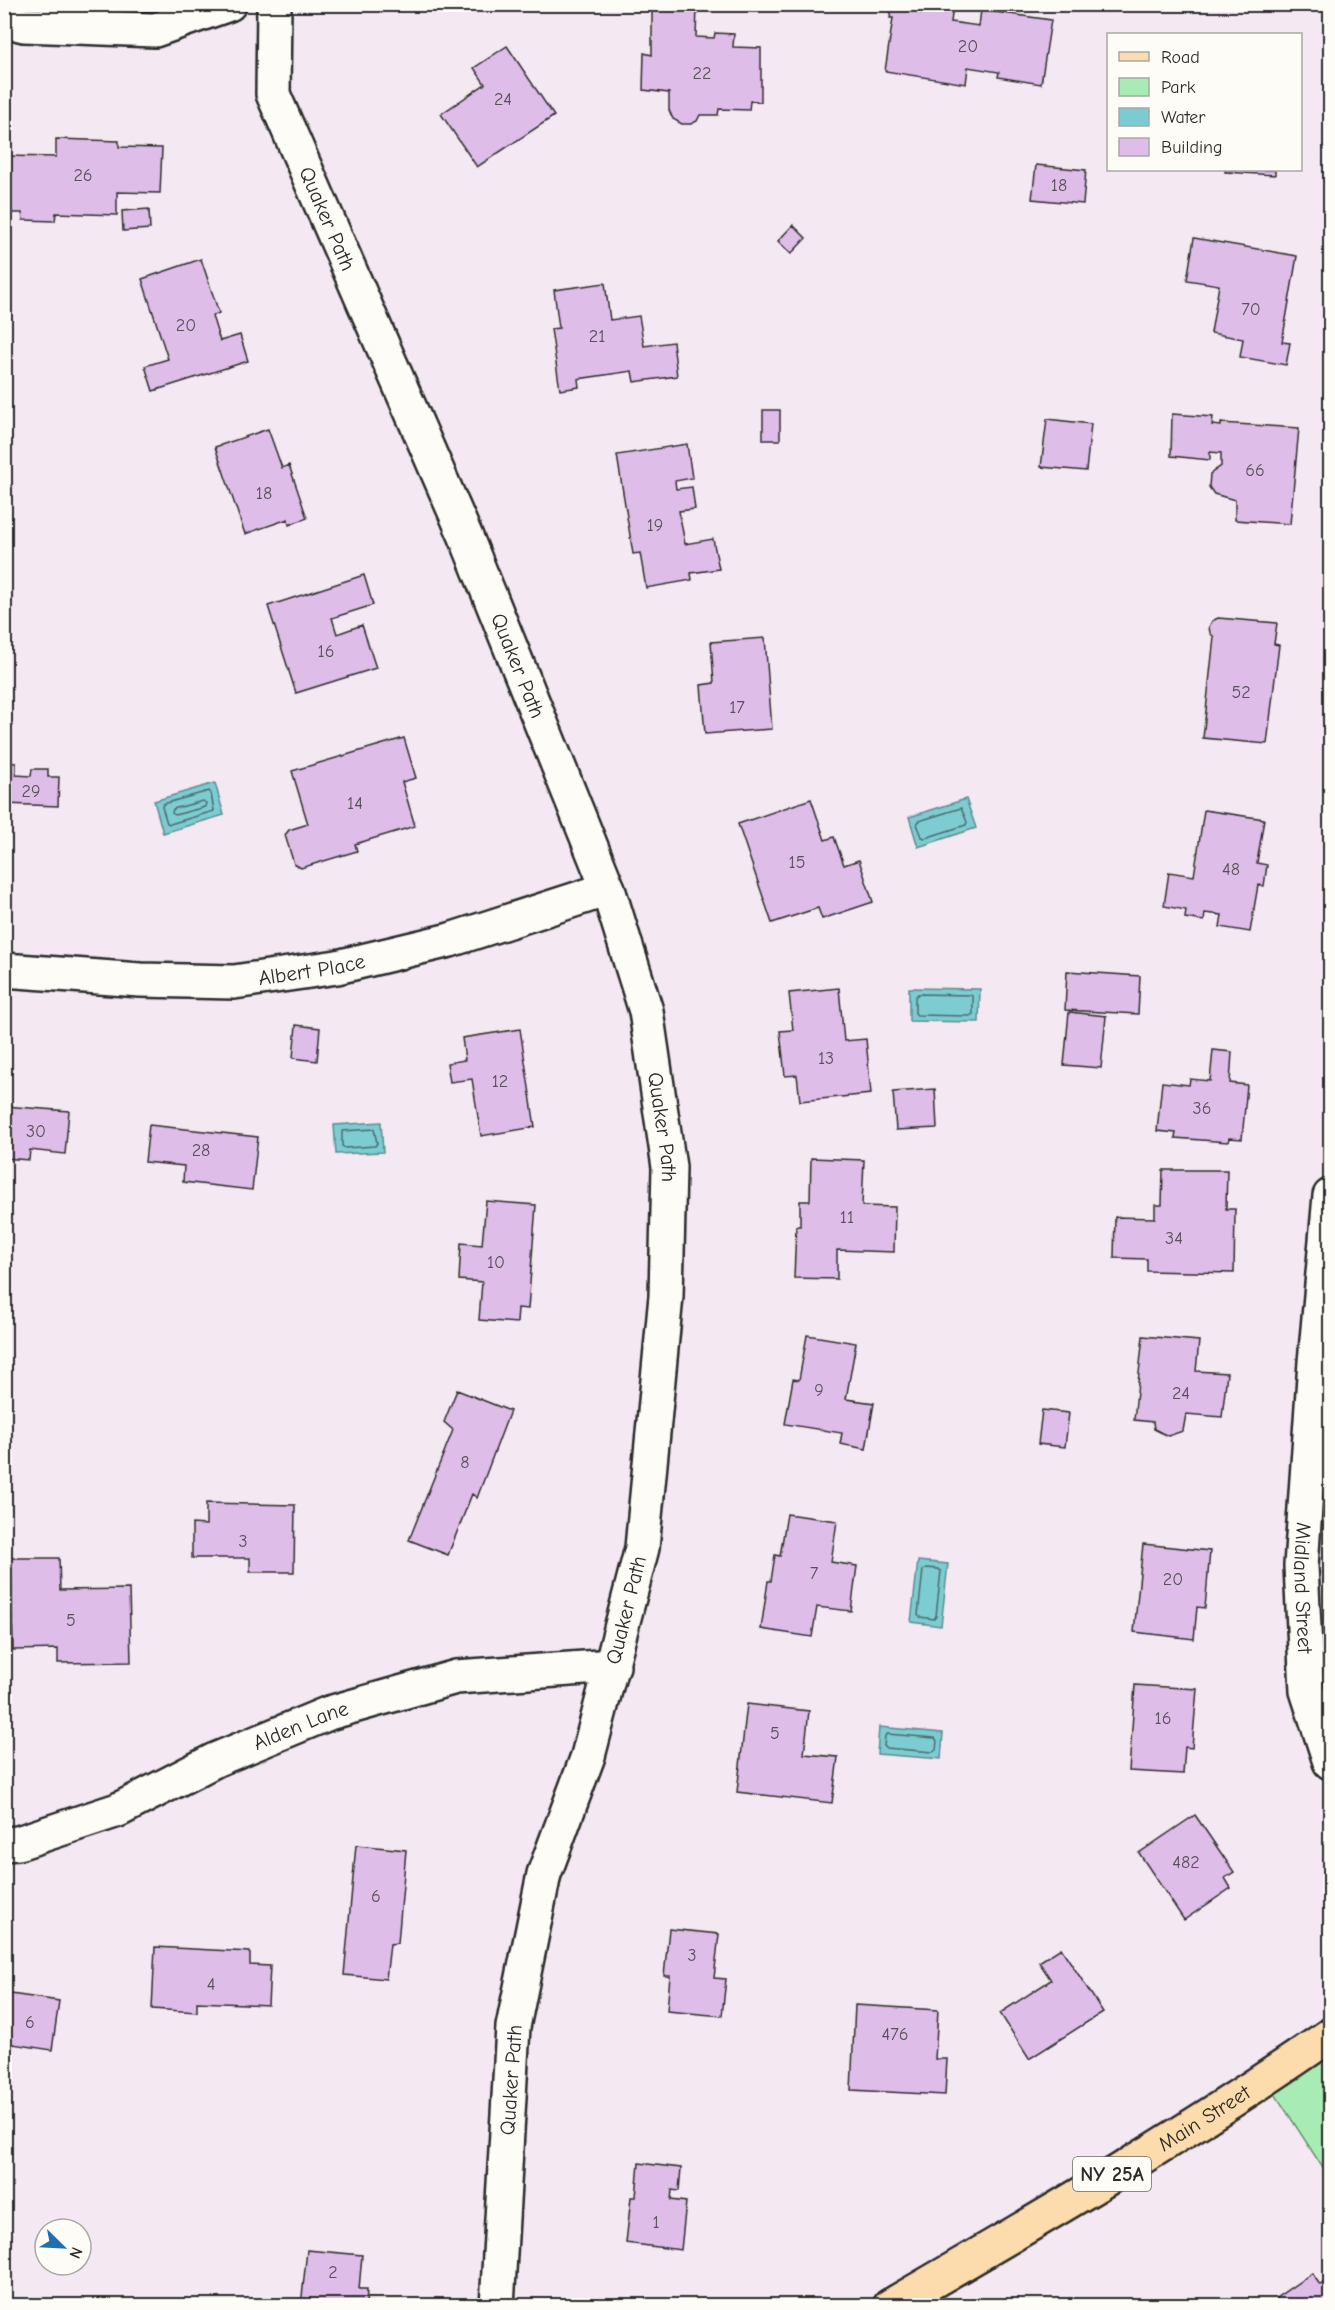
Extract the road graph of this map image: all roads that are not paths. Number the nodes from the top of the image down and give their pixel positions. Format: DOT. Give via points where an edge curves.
graph roads {
  1 [pos="229,4"];
  2 [pos="274,4"];
  3 [pos="4,20"];
  4 [pos="608,889"];
  5 [pos="4,970"];
  6 [pos="1330,1196"];
  7 [pos="613,1666"];
  8 [pos="1330,1762"];
  9 [pos="4,1844"];
  10 [pos="1330,2035"];
  11 [pos="497,2306"];
  12 [pos="890,2306"];
  1 -- 3 [label="street" via="155,30 24,25"];
  2 -- 4 [label="street, Quaker Path" via="273,94 466,537"];
  4 -- 5 [label="street, Albert Place" via="439,943 337,967 234,982"];
  4 -- 7 [label="street, Quaker Path" via="646,1011 669,1167 666,1296 642,1548"];
  6 -- 8 [label="street, Midland Street" via="1301,1566 1306,1691"];
  7 -- 9 [label="street, Alden Lane" via="456,1677 329,1713 215,1760 118,1810 18,1843"];
  7 -- 11 [label="street, Quaker Path" via="588,1756 544,1874 513,2027"];
  10 -- 12 [label="main road, Main Street / NY 25A" via="1204,2118"];
}
